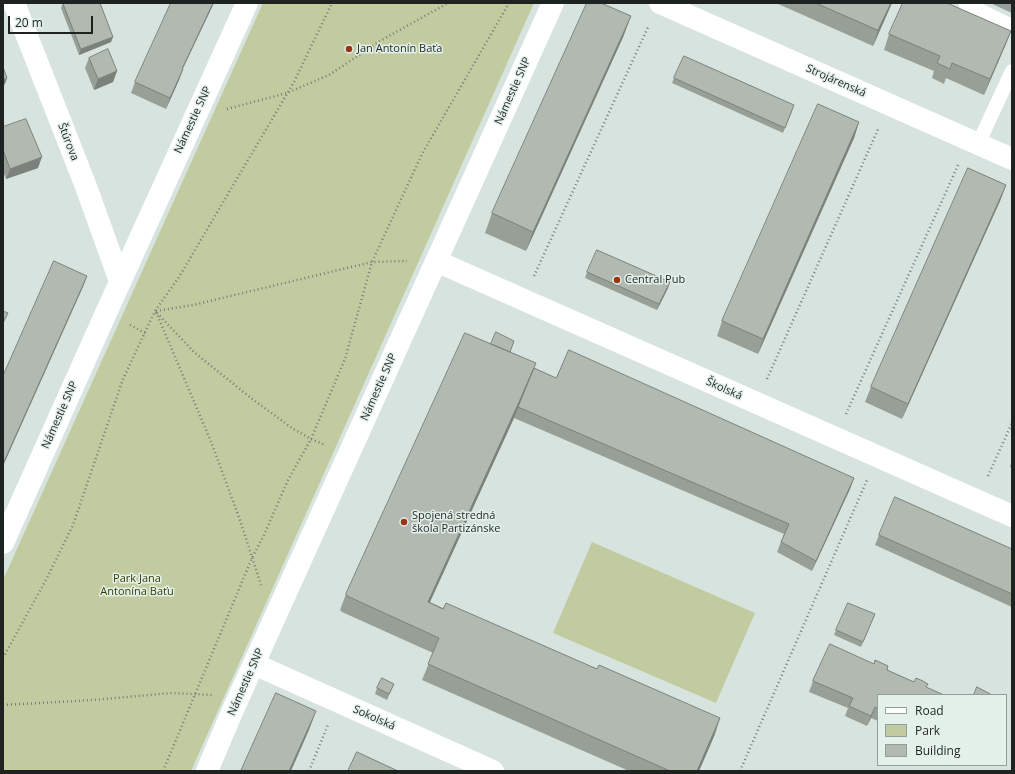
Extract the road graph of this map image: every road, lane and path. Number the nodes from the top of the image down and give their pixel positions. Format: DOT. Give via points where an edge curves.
graph roads {
  1 [pos="14,3"];
  2 [pos="247,3"];
  3 [pos="332,3"];
  4 [pos="448,3"];
  5 [pos="509,3"];
  6 [pos="553,3"];
  7 [pos="660,3"];
  8 [pos="965,3"];
  9 [pos="649,25"];
  10 [pos="1012,26"];
  11 [pos="1012,71"];
  12 [pos="287,93"];
  13 [pos="889,104"];
  14 [pos="221,111"];
  15 [pos="974,142"];
  16 [pos="1012,159"];
  17 [pos="436,261"];
  18 [pos="372,262"];
  19 [pos="120,281"];
  20 [pos="523,300"];
  21 [pos="155,311"];
  22 [pos="124,322"];
  23 [pos="145,333"];
  24 [pos="756,403"];
  25 [pos="1012,423"];
  26 [pos="836,438"];
  27 [pos="311,439"];
  28 [pos="349,453"];
  29 [pos="877,456"];
  30 [pos="978,501"];
  31 [pos="1012,516"];
  32 [pos="3,543"];
  33 [pos="252,558"];
  34 [pos="271,626"];
  35 [pos="3,658"];
  36 [pos="254,664"];
  37 [pos="194,695"];
  38 [pos="338,702"];
  39 [pos="3,705"];
  40 [pos="232,712"];
  41 [pos="163,771"];
  42 [pos="208,771"];
  43 [pos="309,771"];
  44 [pos="493,771"];
  45 [pos="740,771"];
  1 -- 19 [label="street, Štúrova"];
  2 -- 19 [label="street, Námestie SNP"];
  3 -- 12 [label="path"];
  4 -- 12 [label="path" via="380,41 329,75"];
  5 -- 18 [label="path" via="422,154"];
  6 -- 17 [label="street, Námestie SNP"];
  7 -- 13 [label="street, Strojárenská"];
  8 -- 10 [label="lane"];
  9 -- 20 [label="path"];
  11 -- 15 [label="lane"];
  12 -- 14 [label="path"];
  12 -- 21 [label="path" via="179,277"];
  13 -- 15 [label="street, Strojárenská"];
  13 -- 24 [label="path"];
  15 -- 16 [label="street, Strojárenská"];
  15 -- 26 [label="path"];
  17 -- 18 [label="path"];
  17 -- 20 [label="street, Školská"];
  17 -- 28 [label="street, Námestie SNP"];
  18 -- 21 [label="path" via="193,305"];
  18 -- 27 [label="path" via="344,359"];
  19 -- 32 [label="street, Námestie SNP"];
  20 -- 24 [label="street, Školská"];
  21 -- 23 [label="path"];
  21 -- 27 [label="path" via="195,353 251,398"];
  21 -- 33 [label="path" via="212,444"];
  22 -- 23 [label="path"];
  23 -- 35 [label="path" via="123,379 73,525"];
  24 -- 26 [label="street, Školská"];
  25 -- 30 [label="path"];
  26 -- 29 [label="street, Školská"];
  27 -- 28 [label="path"];
  27 -- 33 [label="path" via="288,480"];
  28 -- 34 [label="street, Námestie SNP"];
  29 -- 30 [label="street, Školská"];
  29 -- 45 [label="path"];
  30 -- 31 [label="street, Školská"];
  33 -- 34 [label="path"];
  33 -- 37 [label="path"];
  34 -- 36 [label="street, Námestie SNP"];
  36 -- 38 [label="street, Sokolská"];
  36 -- 40 [label="street, Námestie SNP"];
  37 -- 39 [label="path" via="172,693"];
  37 -- 40 [label="path" via="212,695"];
  37 -- 41 [label="path"];
  38 -- 43 [label="path"];
  38 -- 44 [label="street, Sokolská"];
  40 -- 42 [label="street, Námestie SNP"];
}
